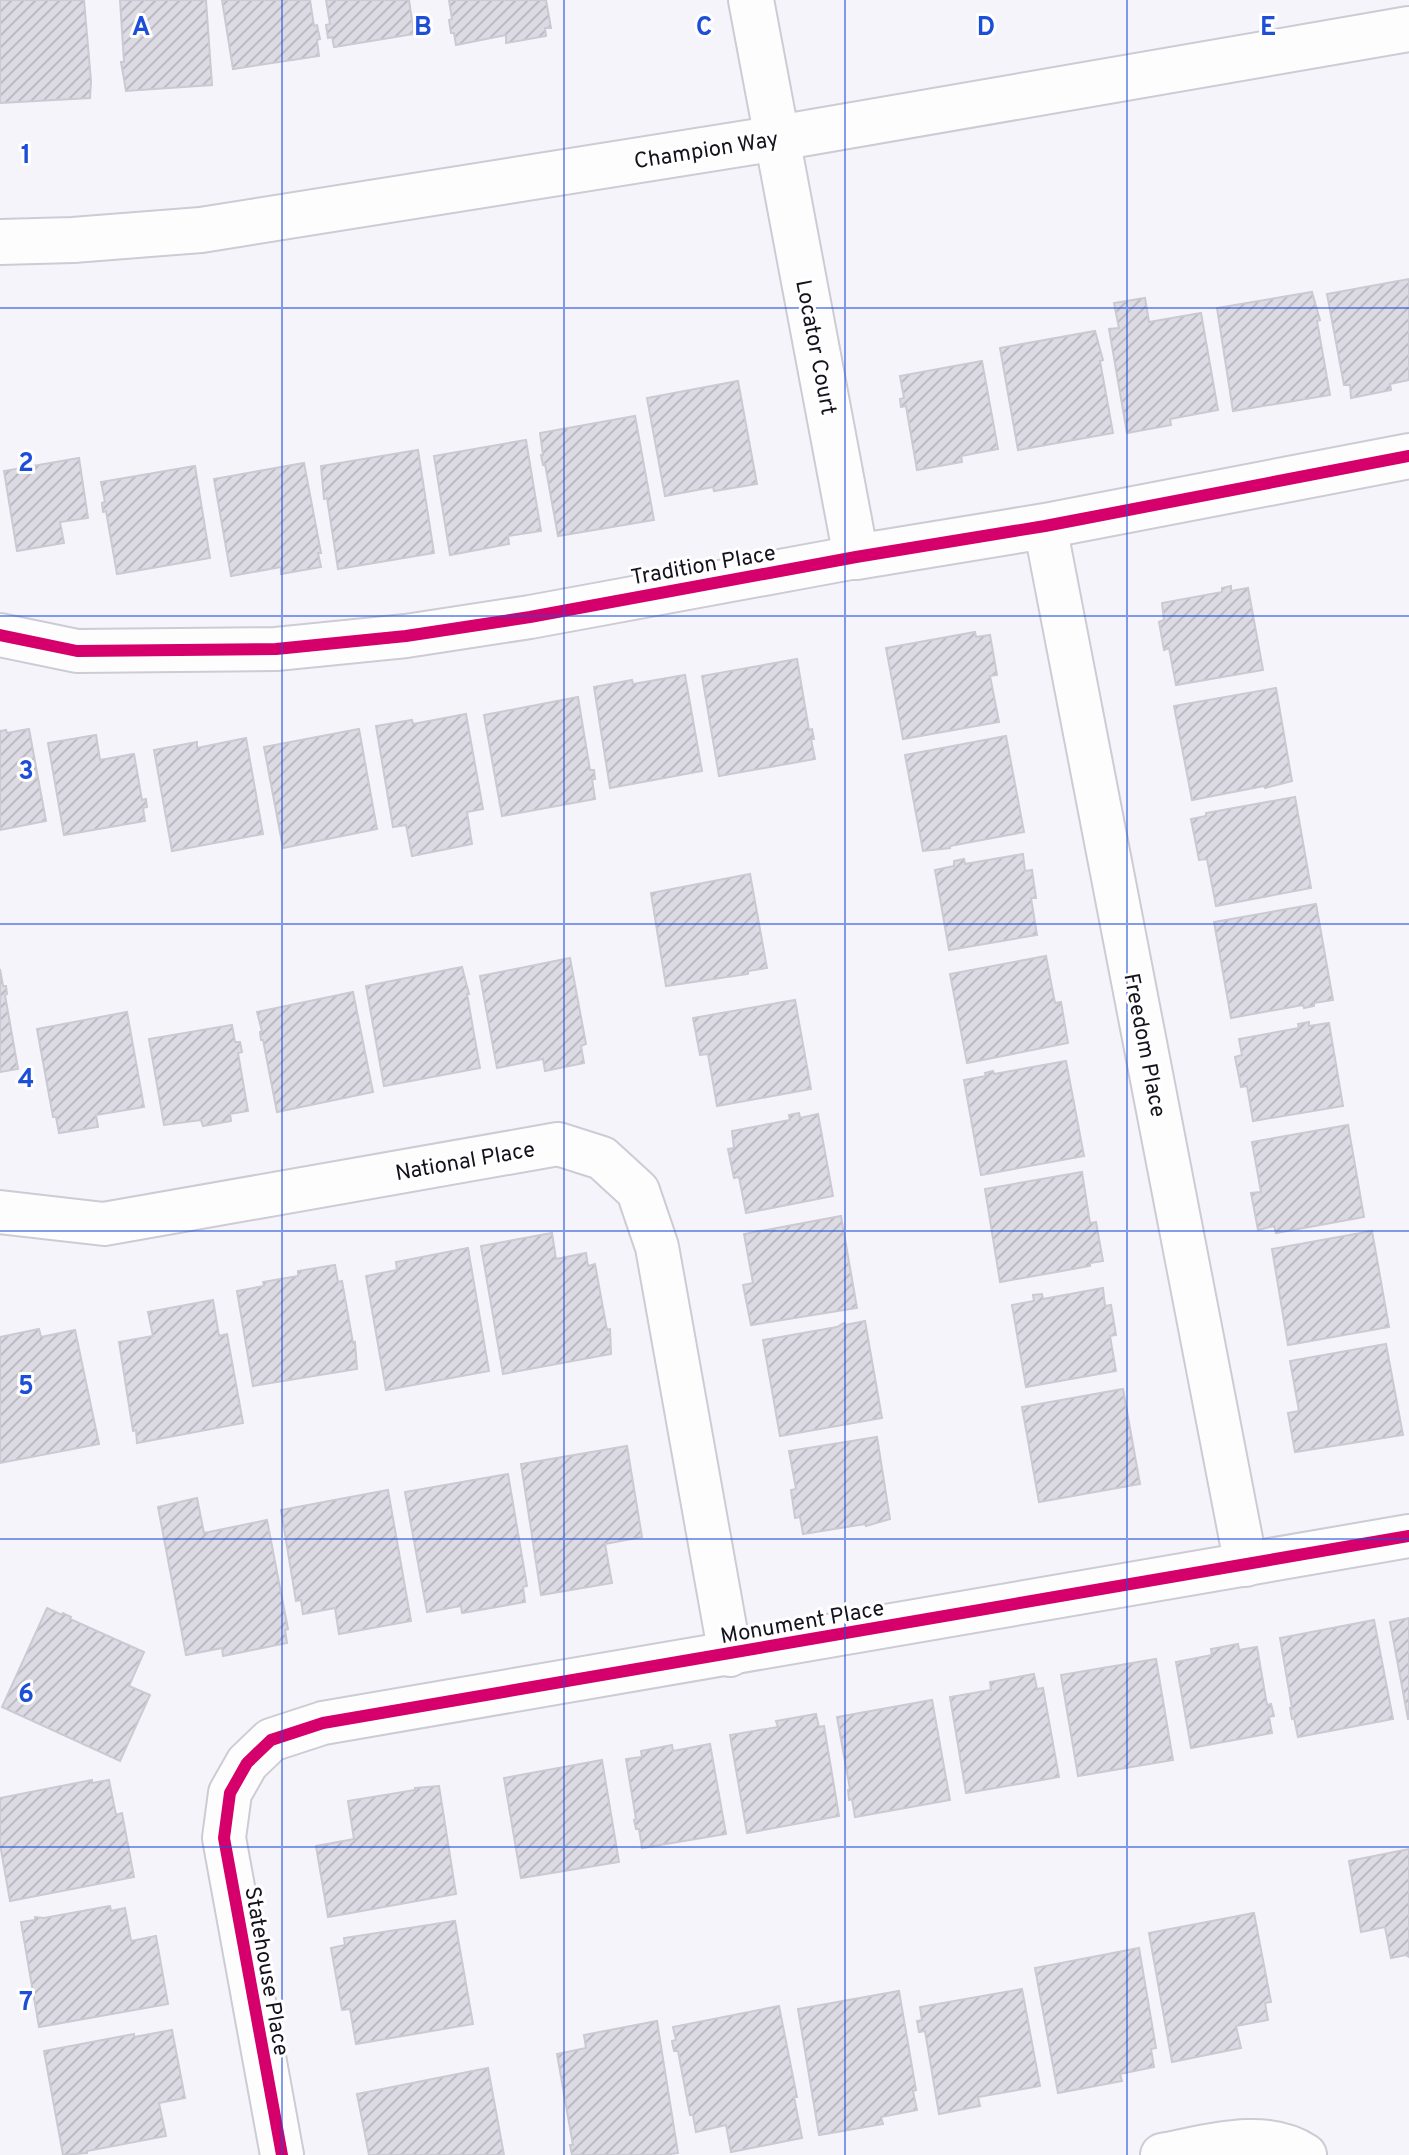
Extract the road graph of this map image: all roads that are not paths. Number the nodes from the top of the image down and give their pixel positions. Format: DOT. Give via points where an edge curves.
graph roads {
  1 [pos="751,0"];
  2 [pos="1409,29"];
  3 [pos="778,138"];
  4 [pos="0,242"];
  5 [pos="1409,456"];
  6 [pos="1045,526"];
  7 [pos="856,557"];
  8 [pos="0,635"];
  9 [pos="0,1212"];
  10 [pos="1409,1536"];
  11 [pos="1246,1565"];
  12 [pos="730,1655"];
  13 [pos="230,1793"];
  14 [pos="282,2155"];
  15 [pos="1162,2155"];
  16 [pos="1305,2155"];
  1 -- 3 [label="street, Locator Court"];
  2 -- 3 [label="street, Champion Way"];
  3 -- 4 [label="street, Champion Way" via="201,230"];
  3 -- 7 [label="street, Locator Court"];
  5 -- 6 [label="street, Tradition Place"];
  6 -- 7 [label="street, Tradition Place"];
  6 -- 11 [label="street, Freedom Place"];
  7 -- 8 [label="street, Tradition Place" via="530,617 276,649 77,651"];
  9 -- 12 [label="street, National Place" via="104,1224 558,1144 602,1158 638,1191 657,1247"];
  10 -- 11 [label="street, Monument Place"];
  11 -- 12 [label="street, Monument Place"];
  12 -- 13 [label="street, Monument Place" via="297,1730 271,1740 247,1763"];
  13 -- 14 [label="street, Statehouse Place" via="224,1838"];
  15 -- 16 [label="street" via="1245,2139"];
}
